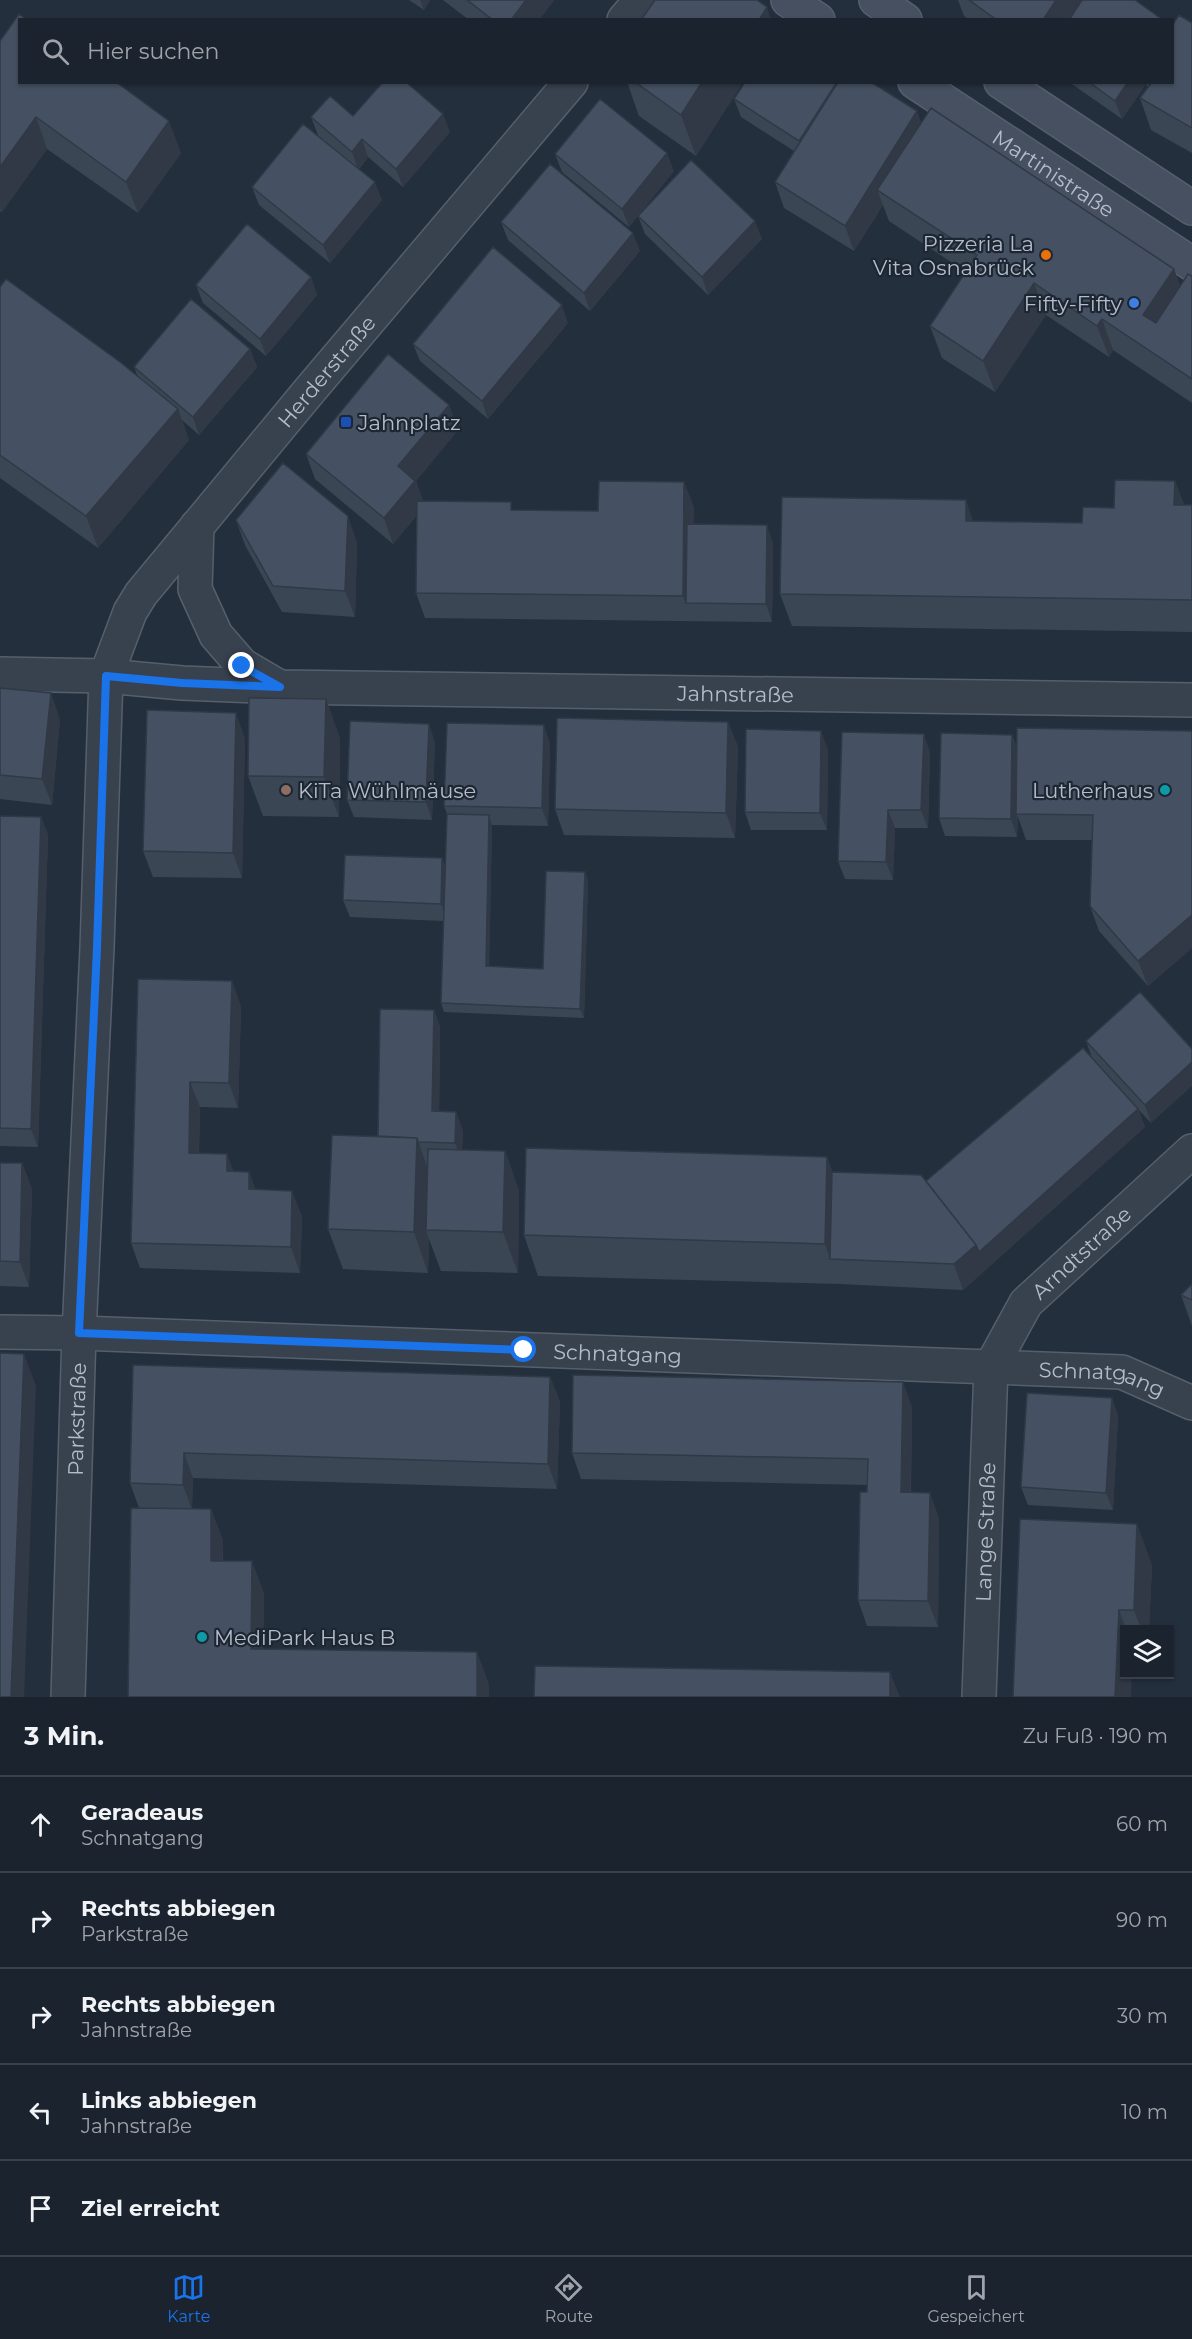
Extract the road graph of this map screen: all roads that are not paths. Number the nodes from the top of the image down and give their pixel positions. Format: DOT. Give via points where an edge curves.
graph roads {
  1 [pos="641,0"];
  2 [pos="788,0"];
  3 [pos="876,0"];
  4 [pos="626,18"];
  5 [pos="815,18"];
  6 [pos="902,18"];
  7 [pos="569,84"];
  8 [pos="918,84"];
  9 [pos="1004,84"];
  10 [pos="1192,208"];
  11 [pos="1192,264"];
  12 [pos="197,526"];
  13 [pos="0,674"];
  14 [pos="106,676"];
  15 [pos="280,687"];
  16 [pos="1192,700"];
  17 [pos="1192,1151"];
  18 [pos="0,1332"];
  19 [pos="79,1333"];
  20 [pos="991,1367"];
  21 [pos="1192,1403"];
  22 [pos="68,1697"];
  23 [pos="979,1697"];
  1 -- 4 [label="street"];
  2 -- 5 [label="main road"];
  3 -- 6 [label="main road"];
  7 -- 12 [label="street, Herderstraße"];
  8 -- 11 [label="main road, Martinistraße"];
  9 -- 10 [label="main road"];
  12 -- 14 [label="street, Herderstraße" via="130,612"];
  12 -- 15 [label="street, Jahnstraße" via="195,589 216,635 242,666"];
  13 -- 14 [label="street, Jahnstraße"];
  14 -- 15 [label="street, Jahnstraße"];
  14 -- 19 [label="street, Parkstraße"];
  15 -- 16 [label="street, Jahnstraße"];
  17 -- 20 [label="street, Arndtstraße" via="1026,1303"];
  18 -- 19 [label="street, Schnatgang"];
  19 -- 20 [label="street, Schnatgang"];
  19 -- 22 [label="street, Parkstraße"];
  20 -- 21 [label="street, Schnatgang" via="1122,1372"];
  20 -- 23 [label="street, Lange Straße"];
}
